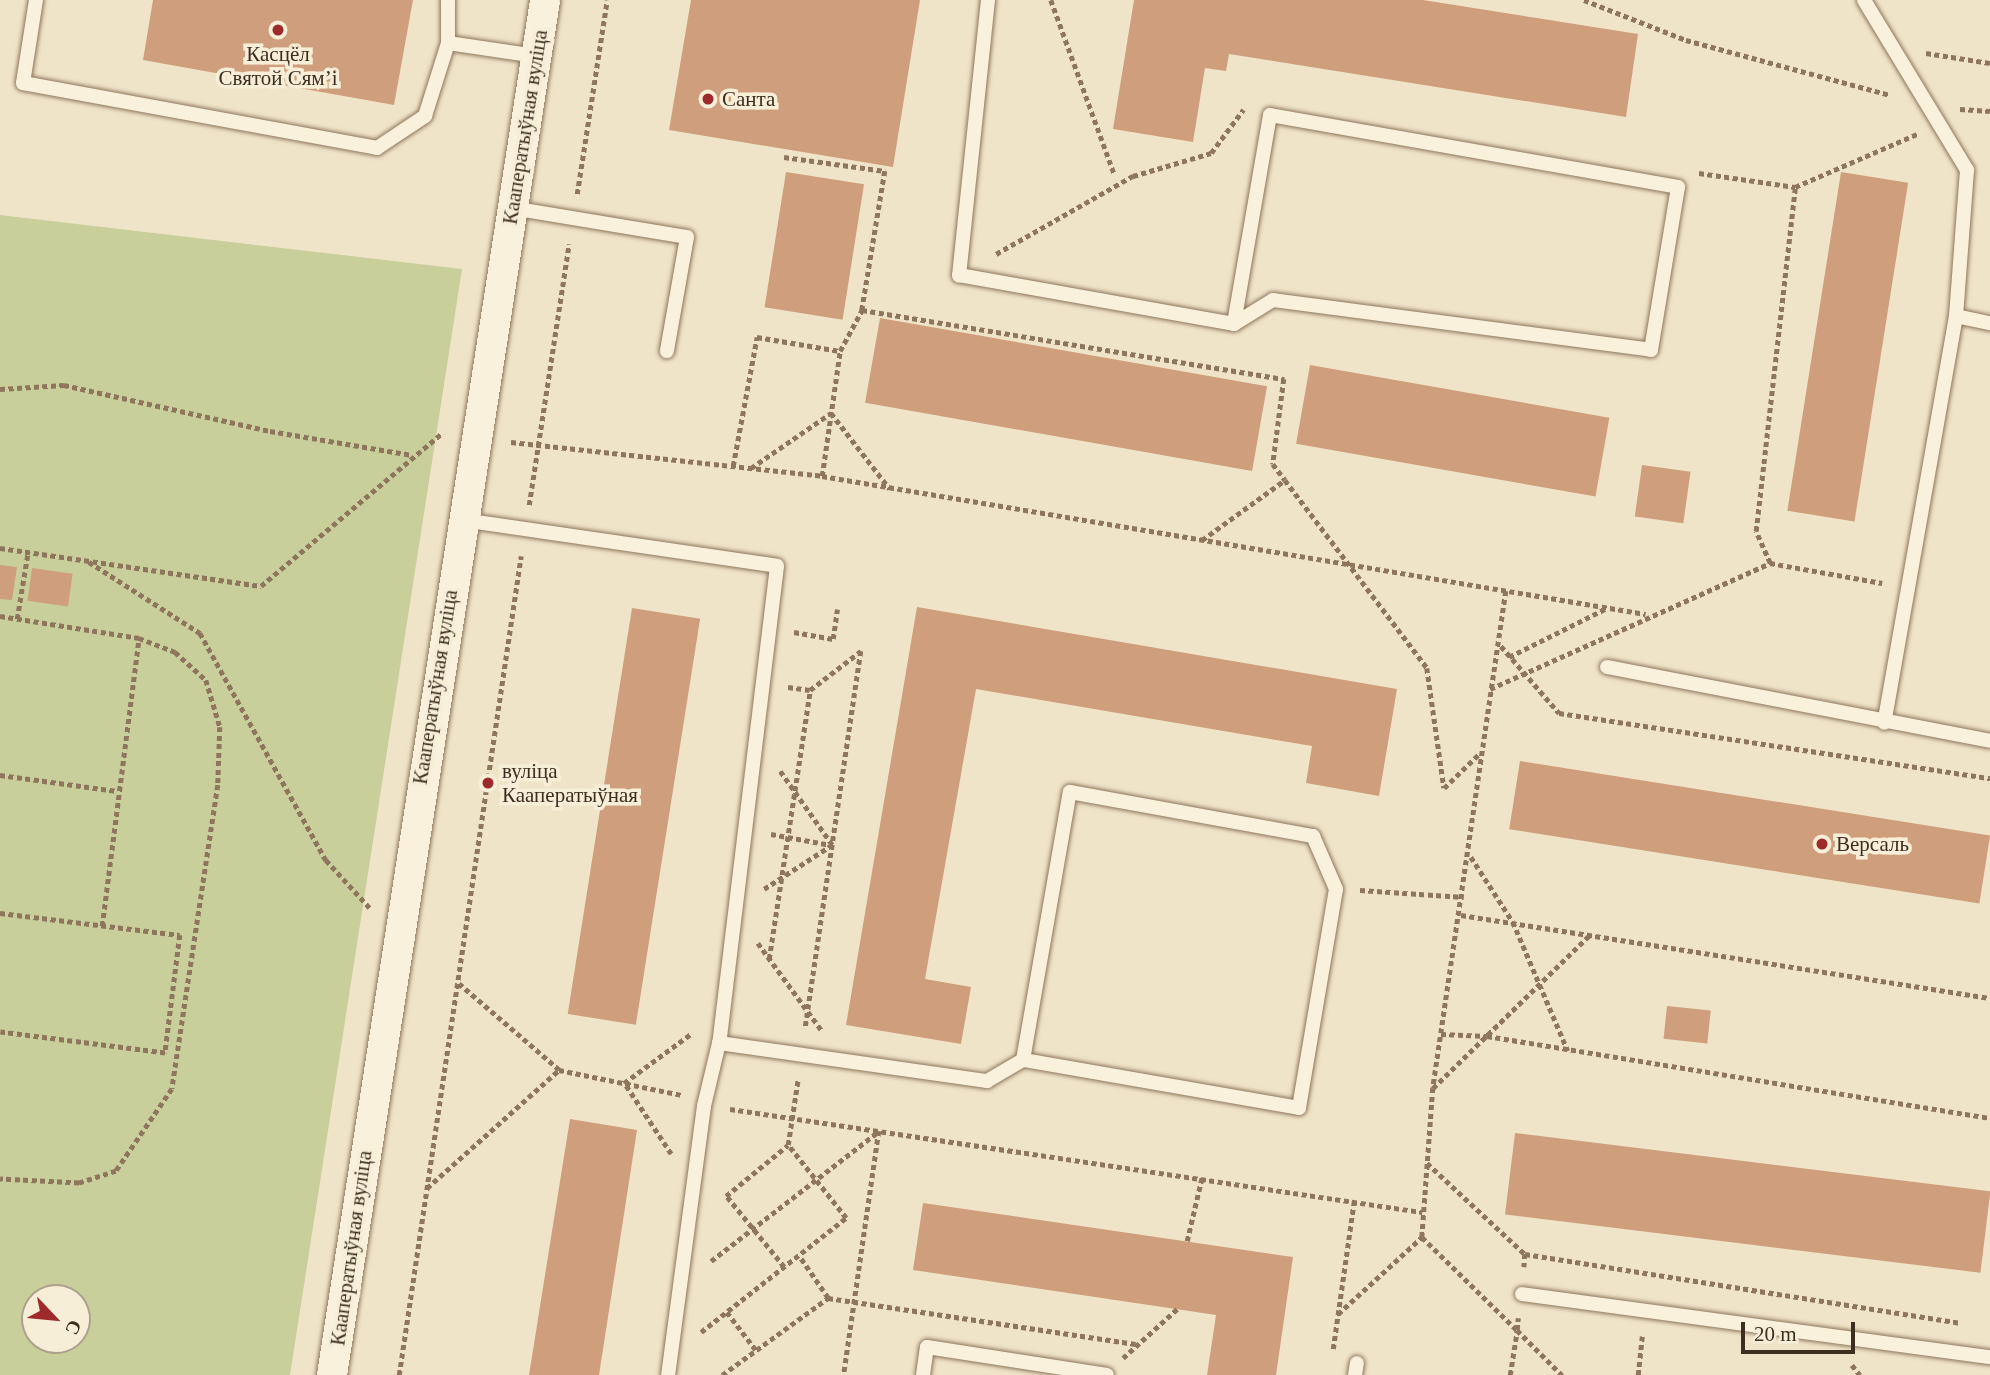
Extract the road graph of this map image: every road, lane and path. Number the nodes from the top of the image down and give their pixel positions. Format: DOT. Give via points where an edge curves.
graph roads {
  1 [pos="36,0"];
  2 [pos="448,0"];
  3 [pos="545,0"];
  4 [pos="607,0"];
  5 [pos="988,0"];
  6 [pos="1051,0"];
  7 [pos="1584,0"];
  8 [pos="1864,0"];
  9 [pos="448,43"];
  10 [pos="1927,52"];
  11 [pos="536,56"];
  12 [pos="1990,63"];
  13 [pos="1251,100"];
  14 [pos="1928,105"];
  15 [pos="1963,107"];
  16 [pos="1990,111"];
  17 [pos="1936,126"];
  18 [pos="1690,172"];
  19 [pos="1114,173"];
  20 [pos="1795,187"];
  21 [pos="512,208"];
  22 [pos="573,218"];
  23 [pos="958,275"];
  24 [pos="862,310"];
  25 [pos="1956,316"];
  26 [pos="1990,323"];
  27 [pos="1234,324"];
  28 [pos="667,351"];
  29 [pos="840,351"];
  30 [pos="0,389"];
  31 [pos="831,413"];
  32 [pos="440,432"];
  33 [pos="538,446"];
  34 [pos="413,455"];
  35 [pos="733,467"];
  36 [pos="751,468"];
  37 [pos="822,476"];
  38 [pos="891,489"];
  39 [pos="461,520"];
  40 [pos="526,529"];
  41 [pos="1202,540"];
  42 [pos="0,548"];
  43 [pos="28,552"];
  44 [pos="85,560"];
  45 [pos="1346,563"];
  46 [pos="1770,563"];
  47 [pos="1904,587"];
  48 [pos="1506,591"];
  49 [pos="1608,608"];
  50 [pos="837,610"];
  51 [pos="1646,614"];
  52 [pos="0,616"];
  53 [pos="17,619"];
  54 [pos="769,629"];
  55 [pos="139,638"];
  56 [pos="1501,645"];
  57 [pos="1509,657"];
  58 [pos="1607,667"];
  59 [pos="1522,674"];
  60 [pos="761,682"];
  61 [pos="810,690"];
  62 [pos="1489,690"];
  63 [pos="1884,723"];
  64 [pos="754,735"];
  65 [pos="1990,741"];
  66 [pos="1479,754"];
  67 [pos="0,775"];
  68 [pos="1990,778"];
  69 [pos="117,791"];
  70 [pos="794,792"];
  71 [pos="741,829"];
  72 [pos="788,837"];
  73 [pos="832,845"];
  74 [pos="1470,856"];
  75 [pos="782,877"];
  76 [pos="1336,889"];
  77 [pos="1464,897"];
  78 [pos="733,909"];
  79 [pos="0,913"];
  80 [pos="1461,915"];
  81 [pos="1513,922"];
  82 [pos="102,926"];
  83 [pos="1592,933"];
  84 [pos="397,937"];
  85 [pos="769,959"];
  86 [pos="458,983"];
  87 [pos="1538,985"];
  88 [pos="1990,998"];
  89 [pos="808,1011"];
  90 [pos="0,1032"];
  91 [pos="1441,1034"];
  92 [pos="1487,1036"];
  93 [pos="719,1043"];
  94 [pos="695,1044"];
  95 [pos="1568,1051"];
  96 [pos="802,1055"];
  97 [pos="1023,1060"];
  98 [pos="844,1061"];
  99 [pos="559,1070"];
  100 [pos="624,1083"];
  101 [pos="690,1083"];
  102 [pos="1433,1088"];
  103 [pos="688,1096"];
  104 [pos="704,1105"];
  105 [pos="687,1107"];
  106 [pos="792,1118"];
  107 [pos="1990,1118"];
  108 [pos="879,1131"];
  109 [pos="788,1145"];
  110 [pos="1427,1163"];
  111 [pos="1202,1177"];
  112 [pos="0,1180"];
  113 [pos="815,1180"];
  114 [pos="426,1189"];
  115 [pos="695,1189"];
  116 [pos="1354,1201"];
  117 [pos="1422,1212"];
  118 [pos="753,1228"];
  119 [pos="1422,1237"];
  120 [pos="1187,1241"];
  121 [pos="1525,1254"];
  122 [pos="799,1256"];
  123 [pos="784,1267"];
  124 [pos="680,1285"];
  125 [pos="1522,1294"];
  126 [pos="828,1298"];
  127 [pos="855,1302"];
  128 [pos="1177,1309"];
  129 [pos="1644,1311"];
  130 [pos="727,1312"];
  131 [pos="1338,1314"];
  132 [pos="1976,1326"];
  133 [pos="1517,1330"];
  134 [pos="1136,1344"];
  135 [pos="756,1350"];
  136 [pos="670,1357"];
  137 [pos="1990,1357"];
  138 [pos="1331,1363"];
  139 [pos="1107,1374"];
  140 [pos="332,1375"];
  141 [pos="399,1375"];
  142 [pos="668,1375"];
  143 [pos="722,1375"];
  144 [pos="845,1375"];
  145 [pos="923,1375"];
  146 [pos="1510,1375"];
  147 [pos="1562,1375"];
  148 [pos="1638,1375"];
  1 -- 9 [label="lane" via="23,83 377,148 425,116"];
  2 -- 9 [label="lane"];
  3 -- 11 [label="street, Кааператыўная вуліца"];
  4 -- 22 [label="path"];
  5 -- 23 [label="lane"];
  6 -- 19 [label="path"];
  7 -- 14 [label="path" via="1686,40"];
  8 -- 14 [label="lane"];
  9 -- 11 [label="lane"];
  10 -- 12 [label="path"];
  11 -- 21 [label="street, Кааператыўная вуліца"];
  13 -- 23 [label="path" via="1211,152 1133,176"];
  14 -- 17 [label="lane"];
  15 -- 16 [label="path"];
  17 -- 20 [label="path"];
  17 -- 25 [label="lane" via="1968,170"];
  18 -- 20 [label="path"];
  20 -- 46 [label="path" via="1756,531"];
  21 -- 22 [label="lane"];
  21 -- 39 [label="street, Кааператыўная вуліца"];
  22 -- 28 [label="lane" via="687,237"];
  22 -- 33 [label="path"];
  23 -- 27 [label="lane"];
  24 -- 29 [label="path"];
  25 -- 26 [label="lane"];
  25 -- 47 [label="lane"];
  27 -- 27 [label="lane" via="1273,300 1651,350 1678,187 1270,115"];
  29 -- 31 [label="path"];
  29 -- 35 [label="path" via="757,337"];
  30 -- 34 [label="path" via="64,385 270,431"];
  31 -- 36 [label="path"];
  31 -- 37 [label="path"];
  31 -- 38 [label="path"];
  32 -- 34 [label="path"];
  33 -- 35 [label="path"];
  33 -- 40 [label="path"];
  34 -- 44 [label="path" via="261,586"];
  35 -- 36 [label="path"];
  36 -- 37 [label="path"];
  37 -- 38 [label="path"];
  38 -- 41 [label="path"];
  39 -- 40 [label="lane"];
  39 -- 84 [label="street, Кааператыўная вуліца"];
  40 -- 54 [label="lane" via="777,566"];
  40 -- 86 [label="path"];
  41 -- 45 [label="path"];
  41 -- 45 [label="path" via="1285,480"];
  42 -- 43 [label="path"];
  43 -- 44 [label="path"];
  43 -- 53 [label="path"];
  44 -- 84 [label="path" via="201,634 326,860"];
  45 -- 48 [label="path"];
  45 -- 66 [label="path" via="1427,668 1444,788"];
  46 -- 47 [label="path"];
  46 -- 51 [label="path"];
  47 -- 63 [label="lane"];
  48 -- 49 [label="path"];
  48 -- 56 [label="path"];
  49 -- 51 [label="path"];
  49 -- 57 [label="path"];
  50 -- 54 [label="path" via="833,639"];
  51 -- 59 [label="path"];
  52 -- 53 [label="path"];
  53 -- 55 [label="path"];
  54 -- 60 [label="lane"];
  55 -- 69 [label="path"];
  55 -- 112 [label="path" via="175,652 206,680 220,727 218,785 172,1089 116,1171 79,1183"];
  56 -- 57 [label="path"];
  56 -- 62 [label="path"];
  57 -- 59 [label="path"];
  58 -- 63 [label="lane"];
  59 -- 62 [label="path"];
  59 -- 68 [label="path" via="1559,713"];
  60 -- 61 [label="path"];
  60 -- 64 [label="lane"];
  61 -- 70 [label="path"];
  61 -- 73 [label="path" via="861,651"];
  62 -- 66 [label="path"];
  63 -- 65 [label="lane"];
  64 -- 70 [label="path"];
  64 -- 71 [label="lane"];
  66 -- 74 [label="path"];
  67 -- 69 [label="path"];
  69 -- 82 [label="path"];
  70 -- 72 [label="path"];
  70 -- 73 [label="path"];
  71 -- 72 [label="path"];
  71 -- 78 [label="lane"];
  72 -- 73 [label="path"];
  72 -- 75 [label="path"];
  73 -- 75 [label="path"];
  73 -- 89 [label="path"];
  74 -- 77 [label="path"];
  74 -- 81 [label="path"];
  75 -- 78 [label="path"];
  75 -- 85 [label="path"];
  76 -- 77 [label="path"];
  76 -- 97 [label="lane" via="1299,1108"];
  76 -- 97 [label="lane" via="1314,836 1070,792"];
  77 -- 80 [label="path"];
  78 -- 85 [label="path"];
  78 -- 93 [label="lane"];
  79 -- 82 [label="path"];
  80 -- 81 [label="path"];
  80 -- 91 [label="path"];
  81 -- 83 [label="path"];
  81 -- 87 [label="path"];
  82 -- 90 [label="path" via="180,935 165,1053"];
  83 -- 87 [label="path"];
  83 -- 88 [label="path"];
  84 -- 140 [label="street, Кааператыўная вуліца"];
  85 -- 89 [label="path"];
  86 -- 99 [label="path"];
  86 -- 114 [label="path"];
  87 -- 92 [label="path"];
  87 -- 95 [label="path"];
  89 -- 96 [label="path"];
  89 -- 98 [label="path"];
  91 -- 92 [label="path"];
  91 -- 102 [label="path"];
  92 -- 95 [label="path"];
  92 -- 102 [label="path"];
  93 -- 96 [label="lane"];
  93 -- 104 [label="lane"];
  94 -- 100 [label="path" via="696,1031"];
  95 -- 107 [label="path"];
  96 -- 98 [label="lane"];
  96 -- 106 [label="path"];
  97 -- 98 [label="lane" via="987,1081"];
  99 -- 100 [label="path"];
  99 -- 114 [label="path"];
  100 -- 103 [label="path"];
  100 -- 115 [label="path"];
  101 -- 103 [label="path"];
  102 -- 110 [label="path"];
  103 -- 105 [label="path"];
  104 -- 106 [label="path"];
  104 -- 115 [label="lane"];
  106 -- 108 [label="path"];
  106 -- 109 [label="path"];
  108 -- 111 [label="path"];
  108 -- 113 [label="path"];
  108 -- 127 [label="path"];
  109 -- 113 [label="path"];
  109 -- 118 [label="path" via="726,1196"];
  110 -- 117 [label="path"];
  110 -- 121 [label="path"];
  111 -- 116 [label="path"];
  111 -- 120 [label="path"];
  113 -- 118 [label="path"];
  113 -- 122 [label="path" via="846,1218"];
  114 -- 141 [label="path"];
  115 -- 124 [label="lane"];
  116 -- 117 [label="path"];
  116 -- 131 [label="path"];
  117 -- 119 [label="path"];
  118 -- 123 [label="path"];
  118 -- 124 [label="path"];
  119 -- 131 [label="path"];
  119 -- 133 [label="path"];
  121 -- 125 [label="path"];
  121 -- 132 [label="path"];
  122 -- 123 [label="path"];
  122 -- 126 [label="path"];
  123 -- 130 [label="path"];
  124 -- 136 [label="lane"];
  125 -- 129 [label="lane"];
  125 -- 133 [label="path"];
  126 -- 127 [label="path"];
  126 -- 135 [label="path"];
  127 -- 134 [label="path"];
  127 -- 144 [label="path"];
  128 -- 134 [label="path"];
  129 -- 137 [label="lane"];
  129 -- 148 [label="path"];
  130 -- 135 [label="path"];
  130 -- 136 [label="path"];
  131 -- 138 [label="path"];
  133 -- 146 [label="path"];
  133 -- 147 [label="path"];
  134 -- 139 [label="path"];
  135 -- 143 [label="path"];
  136 -- 142 [label="lane"];
  139 -- 145 [label="lane" via="927,1347"];
}
